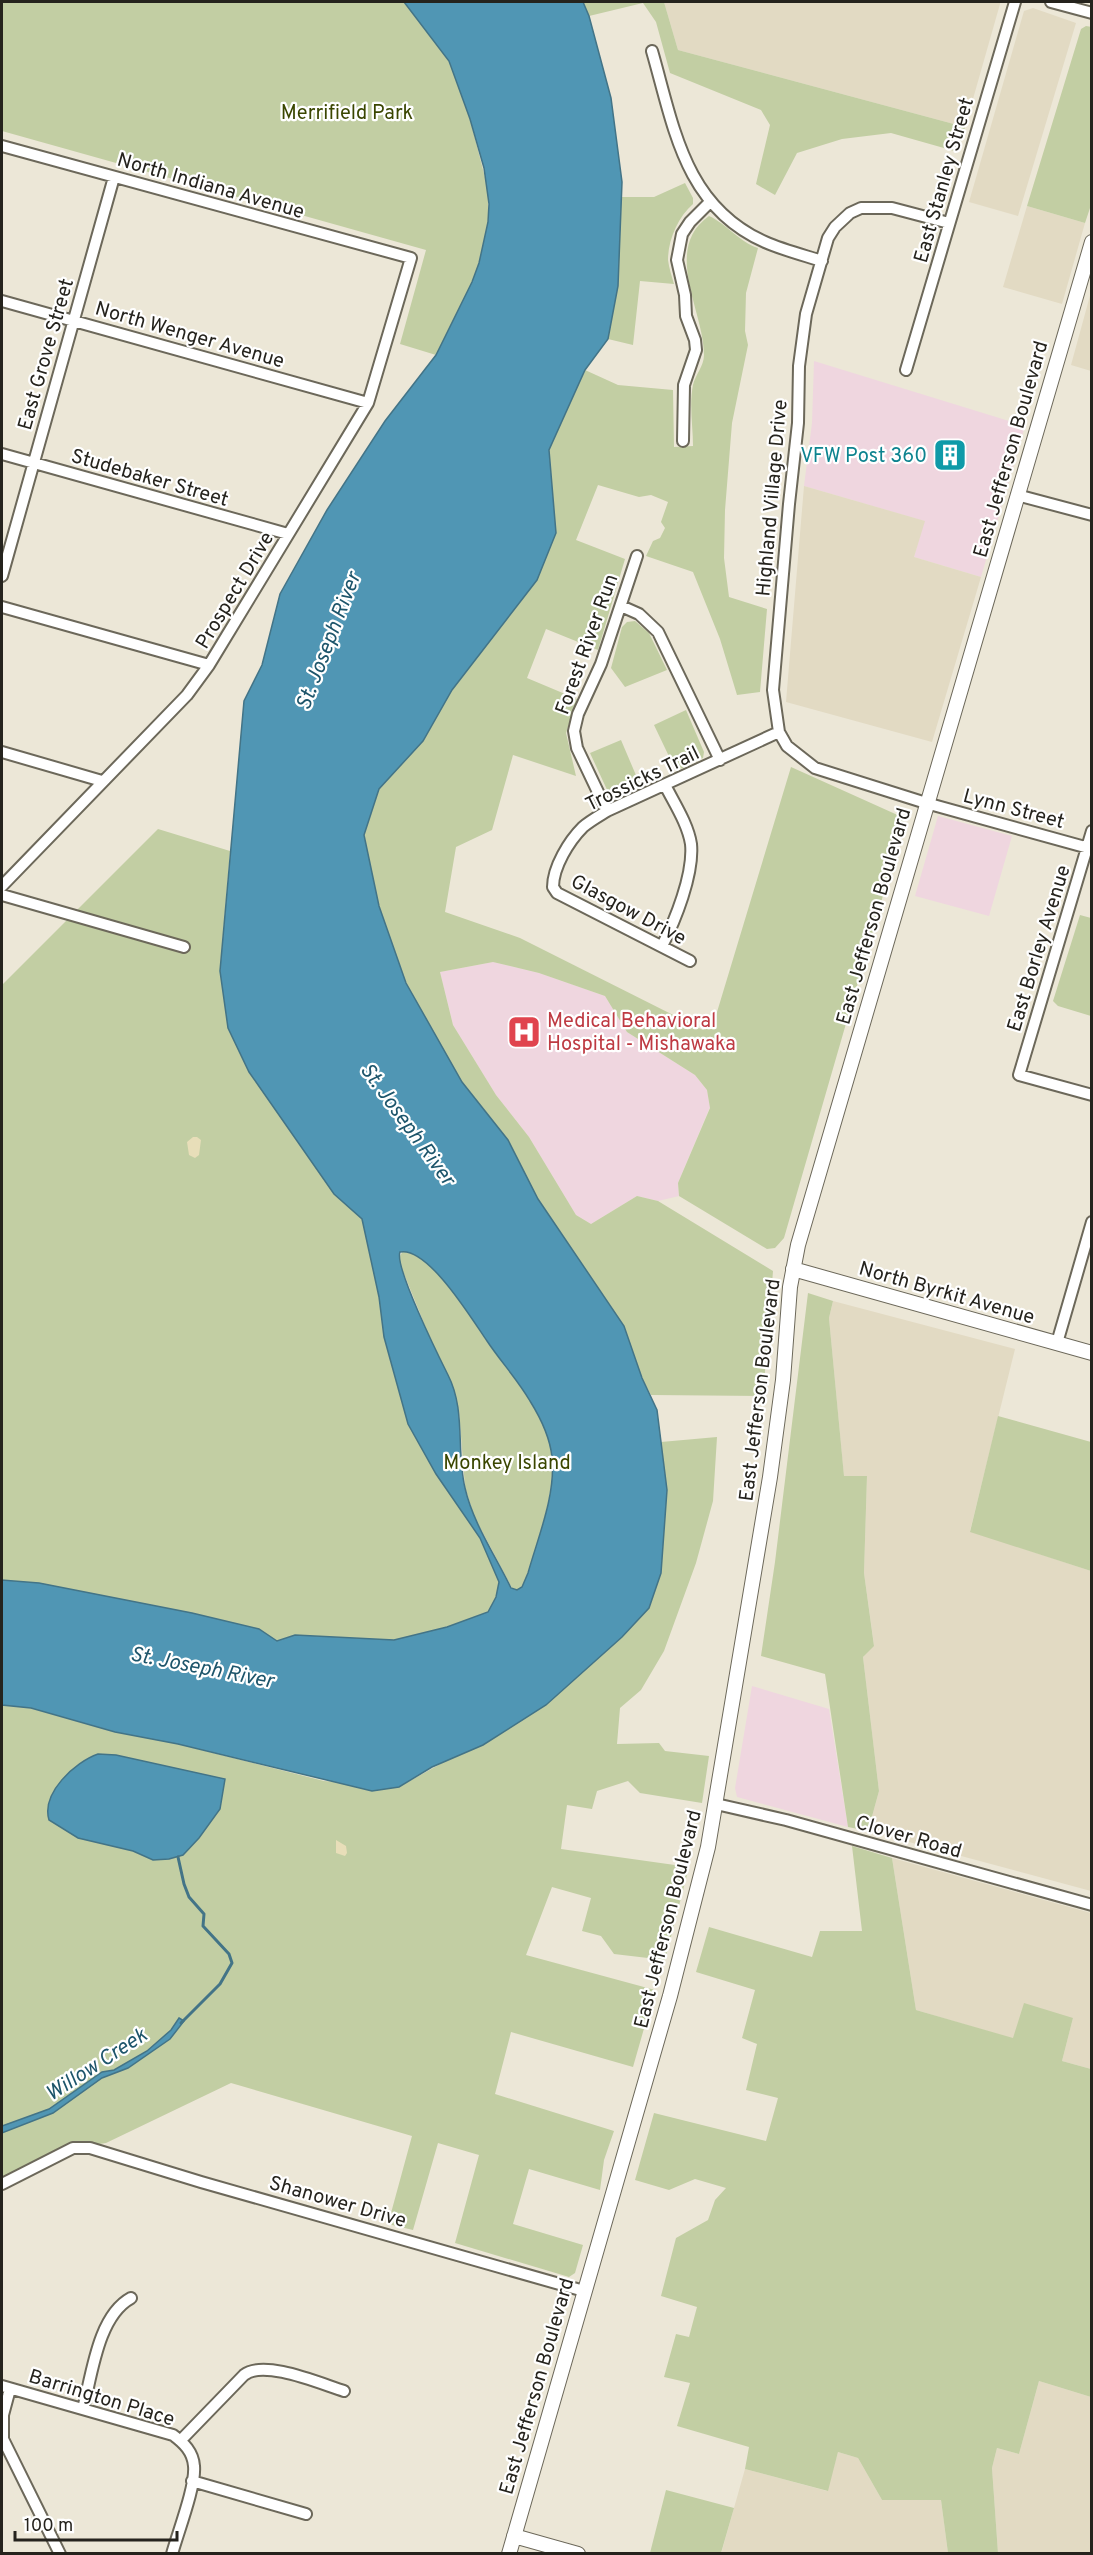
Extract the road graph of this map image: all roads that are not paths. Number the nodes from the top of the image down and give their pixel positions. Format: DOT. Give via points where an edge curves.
graph roads {
  1 [pos="1015,2"];
  2 [pos="1051,2"];
  3 [pos="1092,13"];
  4 [pos="652,51"];
  5 [pos="2,146"];
  6 [pos="114,177"];
  7 [pos="710,202"];
  8 [pos="949,223"];
  9 [pos="1092,242"];
  10 [pos="411,258"];
  11 [pos="822,261"];
  12 [pos="2,301"];
  13 [pos="73,321"];
  14 [pos="906,370"];
  15 [pos="368,403"];
  16 [pos="683,441"];
  17 [pos="2,454"];
  18 [pos="33,463"];
  19 [pos="1017,495"];
  20 [pos="1092,515"];
  21 [pos="288,534"];
  22 [pos="637,556"];
  23 [pos="2,576"];
  24 [pos="621,606"];
  25 [pos="2,607"];
  26 [pos="209,665"];
  27 [pos="779,732"];
  28 [pos="2,752"];
  29 [pos="720,760"];
  30 [pos="102,781"];
  31 [pos="665,785"];
  32 [pos="926,803"];
  33 [pos="607,811"];
  34 [pos="1092,831"];
  35 [pos="1089,848"];
  36 [pos="2,886"];
  37 [pos="554,887"];
  38 [pos="2,895"];
  39 [pos="662,946"];
  40 [pos="184,947"];
  41 [pos="690,961"];
  42 [pos="1092,1095"];
  43 [pos="1092,1222"];
  44 [pos="793,1269"];
  45 [pos="1058,1343"];
  46 [pos="1092,1353"];
  47 [pos="716,1804"];
  48 [pos="1092,1905"];
  49 [pos="2,2184"];
  50 [pos="584,2291"];
  51 [pos="131,2298"];
  52 [pos="6,2387"];
  53 [pos="344,2391"];
  54 [pos="83,2409"];
  55 [pos="181,2440"];
  56 [pos="192,2481"];
  57 [pos="306,2514"];
  58 [pos="514,2536"];
  59 [pos="60,2553"];
  60 [pos="172,2553"];
  61 [pos="508,2553"];
  62 [pos="579,2553"];
  1 -- 8 [label="street, East Stanley Street"];
  2 -- 3 [label="street"];
  4 -- 7 [label="street" via="686,162"];
  5 -- 6 [label="street, North Indiana Avenue"];
  6 -- 10 [label="street, North Indiana Avenue"];
  6 -- 13 [label="street, East Grove Street"];
  7 -- 11 [label="street" via="765,242"];
  7 -- 16 [label="street" via="682,234 677,260 696,350 684,385"];
  8 -- 11 [label="street, Highland Village Drive" via="892,208 861,208 835,226"];
  8 -- 14 [label="street, East Stanley Street"];
  9 -- 19 [label="street, East Jefferson Boulevard"];
  10 -- 15 [label="street, Prospect Drive"];
  11 -- 27 [label="street, Highland Village Drive" via="806,314 799,366 797,432 773,690"];
  12 -- 13 [label="street, North Wenger Avenue"];
  13 -- 15 [label="street, North Wenger Avenue"];
  13 -- 18 [label="street, East Grove Street"];
  15 -- 21 [label="street, Prospect Drive"];
  17 -- 18 [label="street, Studebaker Street"];
  18 -- 21 [label="street, Studebaker Street"];
  18 -- 23 [label="street, East Grove Street"];
  19 -- 20 [label="street"];
  19 -- 32 [label="street, East Jefferson Boulevard"];
  21 -- 26 [label="street, Prospect Drive"];
  22 -- 24 [label="street, Forest River Run"];
  24 -- 29 [label="street" via="639,614 658,632"];
  24 -- 33 [label="street, Forest River Run" via="574,731 577,748"];
  25 -- 26 [label="street"];
  26 -- 30 [label="street, Prospect Drive" via="187,695"];
  27 -- 29 [label="street, Trossicks Trail"];
  27 -- 32 [label="street" via="788,746 815,768"];
  28 -- 30 [label="street"];
  29 -- 31 [label="street, Trossicks Trail"];
  30 -- 36 [label="street, Prospect Drive"];
  31 -- 33 [label="street, Trossicks Trail"];
  31 -- 39 [label="street" via="687,831 691,856 672,927"];
  32 -- 35 [label="street, Lynn Street"];
  32 -- 44 [label="street, East Jefferson Boulevard"];
  33 -- 37 [label="street, Trossicks Trail" via="574,836 556,870"];
  34 -- 35 [label="street, East Borley Avenue"];
  35 -- 42 [label="street, East Borley Avenue" via="1019,1075"];
  37 -- 39 [label="street, Glasgow Drive" via="567,899"];
  38 -- 40 [label="street"];
  39 -- 41 [label="street, Glasgow Drive"];
  43 -- 45 [label="street"];
  44 -- 45 [label="street, North Byrkit Avenue"];
  44 -- 47 [label="street, East Jefferson Boulevard" via="770,1477"];
  45 -- 46 [label="street, North Byrkit Avenue"];
  47 -- 48 [label="street, Clover Road"];
  47 -- 50 [label="street, East Jefferson Boulevard" via="685,1943"];
  49 -- 50 [label="street, Shanower Drive" via="73,2148 83,2147"];
  50 -- 58 [label="street, East Jefferson Boulevard"];
  51 -- 54 [label="street" via="117,2307 107,2321"];
  52 -- 54 [label="street, Barrington Place"];
  52 -- 59 [label="street" via="3,2439"];
  53 -- 55 [label="street" via="263,2368 254,2369"];
  54 -- 55 [label="street, Barrington Place"];
  55 -- 56 [label="street, Barrington Place" via="194,2465"];
  56 -- 57 [label="street"];
  56 -- 60 [label="street, Barrington Place"];
  58 -- 61 [label="street, East Jefferson Boulevard"];
  58 -- 62 [label="street"];
}
